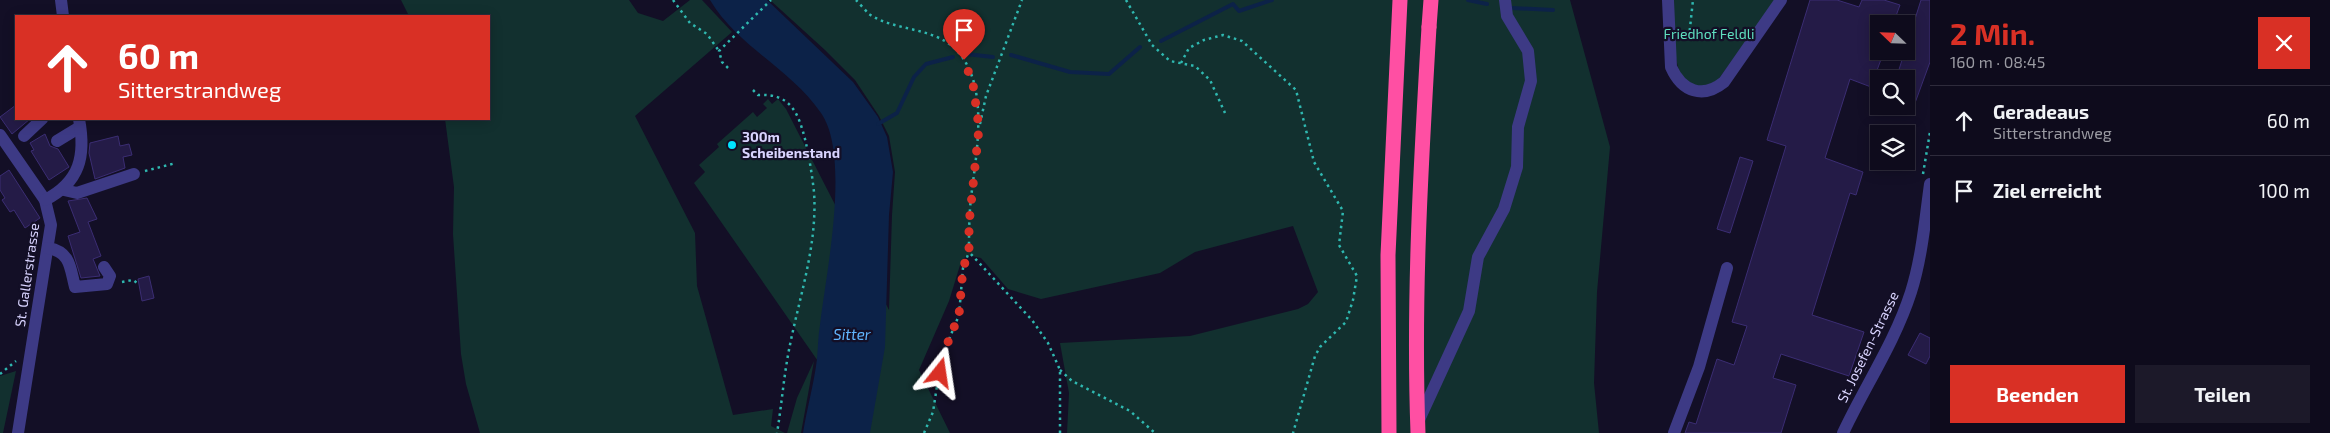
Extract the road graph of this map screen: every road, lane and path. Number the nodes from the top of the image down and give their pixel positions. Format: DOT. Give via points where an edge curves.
graph roads {
  1 [pos="61,0"];
  2 [pos="673,0"];
  3 [pos="771,0"];
  4 [pos="856,0"];
  5 [pos="1022,0"];
  6 [pos="1126,0"];
  7 [pos="1431,0"];
  8 [pos="1504,0"];
  9 [pos="1668,0"];
  10 [pos="1693,0"];
  11 [pos="1781,0"];
  12 [pos="1400,2"];
  13 [pos="63,15"];
  14 [pos="1689,37"];
  15 [pos="719,51"];
  16 [pos="1181,63"];
  17 [pos="728,68"];
  18 [pos="753,90"];
  19 [pos="1225,113"];
  20 [pos="41,120"];
  21 [pos="80,123"];
  22 [pos="979,128"];
  23 [pos="1930,132"];
  24 [pos="24,136"];
  25 [pos="1,140"];
  26 [pos="57,141"];
  27 [pos="176,163"];
  28 [pos="134,174"];
  29 [pos="1926,182"];
  30 [pos="64,190"];
  31 [pos="45,200"];
  32 [pos="48,248"];
  33 [pos="969,252"];
  34 [pos="104,267"];
  35 [pos="1727,268"];
  36 [pos="30,359"];
  37 [pos="1060,370"];
  38 [pos="0,374"];
  39 [pos="18,433"];
  40 [pos="777,433"];
  41 [pos="924,433"];
  42 [pos="1060,433"];
  43 [pos="1155,433"];
  44 [pos="1293,433"];
  45 [pos="1389,433"];
  46 [pos="1413,433"];
  47 [pos="1418,433"];
  48 [pos="1674,433"];
  49 [pos="1843,433"];
  1 -- 13 [label="street"];
  2 -- 15 [label="path" via="690,23 706,34"];
  3 -- 15 [label="path"];
  4 -- 22 [label="path" via="870,14 948,43 964,60 973,84"];
  5 -- 22 [label="path" via="986,96"];
  6 -- 16 [label="path" via="1152,45 1170,61"];
  7 -- 47 [label="highway, bridge" via="1417,262"];
  8 -- 46 [label="street" via="1507,16 1528,52 1531,81 1518,127 1518,167 1504,209 1478,256 1468,311"];
  9 -- 11 [label="street" via="1670,67 1686,87 1702,92 1711,91 1724,82"];
  10 -- 14 [label="path"];
  12 -- 45 [label="highway" via="1388,255"];
  15 -- 17 [label="path"];
  16 -- 19 [label="path" via="1195,66 1210,80"];
  16 -- 44 [label="path" via="1189,48 1223,35 1242,41 1296,90 1314,162 1343,211 1338,245 1357,276 1354,300 1346,322 1320,347"];
  18 -- 40 [label="path" via="758,95 774,95 785,100 798,116 814,193 812,234"];
  20 -- 24 [label="street"];
  21 -- 26 [label="street"];
  21 -- 30 [label="street" via="82,157"];
  22 -- 33 [label="path"];
  23 -- 29 [label="path"];
  25 -- 31 [label="street, St. Gallerstrasse"];
  27 -- 28 [label="path"];
  28 -- 30 [label="street" via="77,193"];
  29 -- 49 [label="street, St. Josefen-Strasse" via="1919,262 1910,293 1898,325"];
  30 -- 31 [label="street"];
  31 -- 32 [label="street, St. Gallerstrasse" via="51,225"];
  32 -- 34 [label="street" via="60,250 67,258 75,287 107,284 110,276"];
  32 -- 36 [label="street, St. Gallerstrasse"];
  33 -- 37 [label="path" via="1032,320 1048,343"];
  33 -- 41 [label="path" via="963,268 959,315 948,342 933,412"];
  35 -- 48 [label="street" via="1699,367"];
  36 -- 38 [label="path" via="12,363"];
  36 -- 39 [label="street, St. Gallerstrasse"];
  37 -- 42 [label="path"];
  37 -- 43 [label="path" via="1072,381 1130,411"];
}
